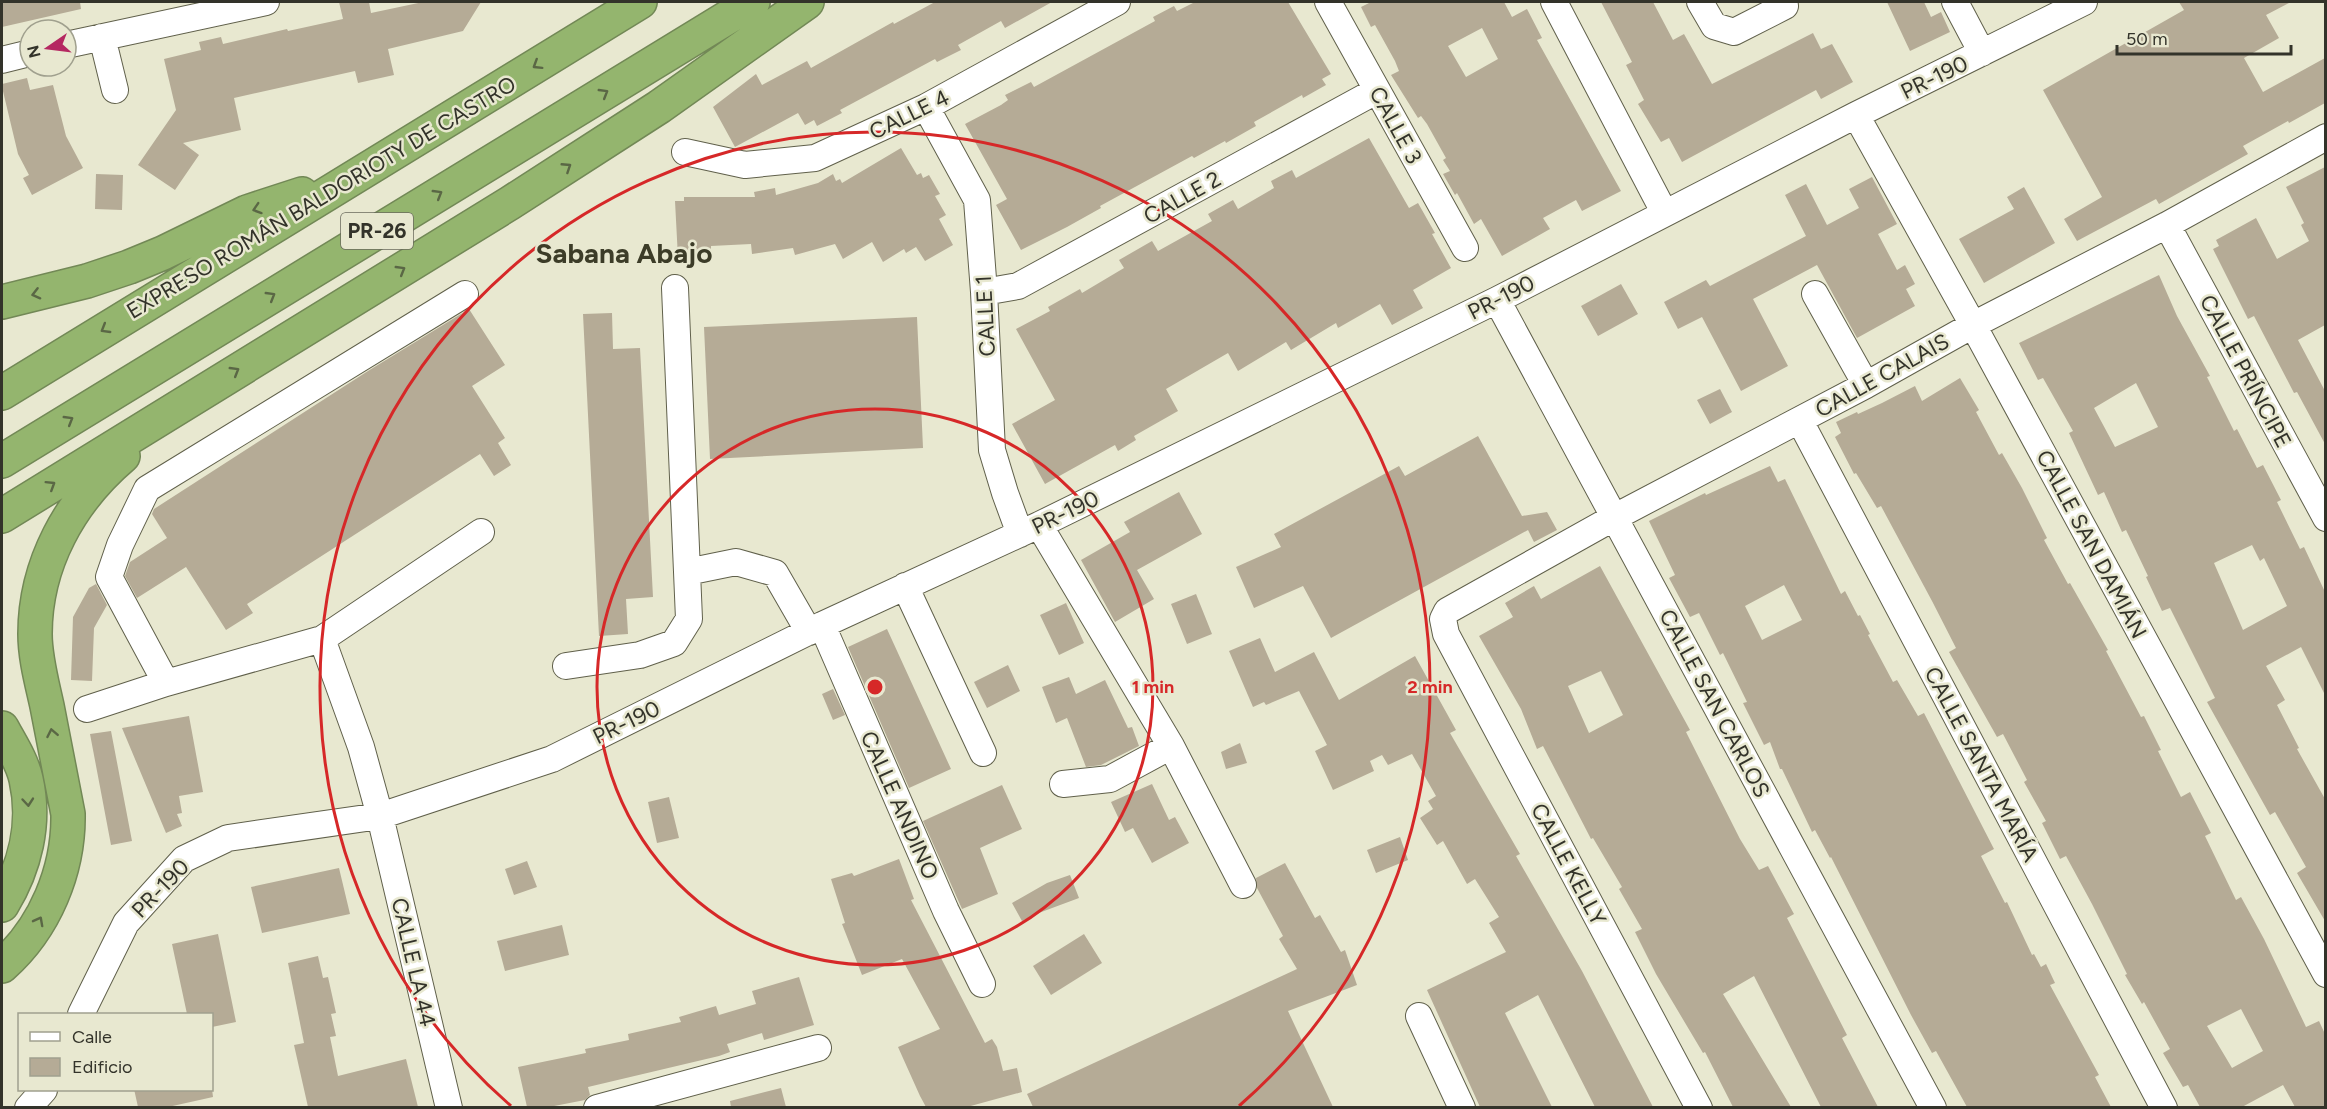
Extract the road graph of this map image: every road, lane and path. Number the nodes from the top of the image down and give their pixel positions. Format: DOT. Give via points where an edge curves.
graph roads {
  1 [pos="266,2"];
  2 [pos="640,2"];
  3 [pos="753,2"];
  4 [pos="807,2"];
  5 [pos="1117,2"];
  6 [pos="1328,2"];
  7 [pos="1554,2"];
  8 [pos="1700,2"];
  9 [pos="1955,2"];
  10 [pos="2085,2"];
  11 [pos="1785,6"];
  12 [pos="102,37"];
  13 [pos="78,42"];
  14 [pos="1982,53"];
  15 [pos="18,56"];
  16 [pos="2,60"];
  17 [pos="115,90"];
  18 [pos="1376,91"];
  19 [pos="926,107"];
  20 [pos="1856,115"];
  21 [pos="2325,137"];
  22 [pos="685,152"];
  23 [pos="352,178"];
  24 [pos="1664,212"];
  25 [pos="2167,225"];
  26 [pos="1465,248"];
  27 [pos="675,288"];
  28 [pos="984,292"];
  29 [pos="465,294"];
  30 [pos="1815,294"];
  31 [pos="1497,300"];
  32 [pos="2,302"];
  33 [pos="1973,325"];
  34 [pos="1866,385"];
  35 [pos="2,393"];
  36 [pos="190,398"];
  37 [pos="1800,421"];
  38 [pos="2,461"];
  39 [pos="2,516"];
  40 [pos="1615,517"];
  41 [pos="2325,518"];
  42 [pos="1030,530"];
  43 [pos="481,532"];
  44 [pos="687,572"];
  45 [pos="905,586"];
  46 [pos="1443,619"];
  47 [pos="815,628"];
  48 [pos="322,639"];
  49 [pos="566,666"];
  50 [pos="166,683"];
  51 [pos="87,709"];
  52 [pos="2,728"];
  53 [pos="1171,746"];
  54 [pos="983,753"];
  55 [pos="1064,784"];
  56 [pos="380,816"];
  57 [pos="1243,885"];
  58 [pos="2,905"];
  59 [pos="2,966"];
  60 [pos="2325,974"];
  61 [pos="982,984"];
  62 [pos="81,1013"];
  63 [pos="1419,1016"];
  64 [pos="818,1048"];
  65 [pos="42,1091"];
  66 [pos="28,1107"];
  67 [pos="449,1107"];
  68 [pos="597,1107"];
  69 [pos="1462,1107"];
  70 [pos="1699,1107"];
  71 [pos="1933,1107"];
  72 [pos="2164,1107"];
  1 -- 12 [label="street"];
  2 -- 23 [label="highway, EXPRESO ROMÁN BALDORIOTY DE CASTRO / PR-26, one-way"];
  38 -- 3 [label="highway, PR-26, one-way"];
  36 -- 4 [label="highway, one-way" via="510,203 659,107"];
  5 -- 19 [label="street, CALLE 4"];
  6 -- 18 [label="street, CALLE 3"];
  7 -- 24 [label="street"];
  8 -- 11 [label="street" via="1714,26 1734,32"];
  9 -- 14 [label="street"];
  10 -- 14 [label="street, PR-190 / PR-190"];
  12 -- 13 [label="street"];
  12 -- 17 [label="street"];
  14 -- 20 [label="street, PR-190 / PR-190"];
  15 -- 16 [label="street"];
  18 -- 26 [label="street, CALLE 3"];
  18 -- 28 [label="street, CALLE 2" via="1018,286"];
  19 -- 22 [label="street, CALLE 4" via="815,158 745,165"];
  19 -- 28 [label="street, CALLE 1" via="977,200"];
  20 -- 24 [label="street, PR-190 / PR-190"];
  20 -- 33 [label="street, CALLE SAN DAMIÁN"];
  21 -- 25 [label="street, CALLE CALAIS"];
  23 -- 32 [label="highway, one-way" via="246,212 129,267"];
  23 -- 35 [label="highway, EXPRESO ROMÁN BALDORIOTY DE CASTRO / PR-26, one-way"];
  24 -- 31 [label="street, PR-190 / PR-190"];
  25 -- 33 [label="street, CALLE CALAIS"];
  25 -- 41 [label="street, CALLE PRÍNCIPE"];
  27 -- 44 [label="street"];
  28 -- 42 [label="street, CALLE 1" via="993,450 1005,493"];
  29 -- 50 [label="street" via="147,489 109,577"];
  30 -- 34 [label="street"];
  31 -- 40 [label="street, CALLE SAN CARLOS"];
  31 -- 42 [label="street, PR-190 / PR-190"];
  33 -- 34 [label="street, CALLE CALAIS"];
  33 -- 60 [label="street, CALLE SAN DAMIÁN"];
  34 -- 37 [label="street, CALLE CALAIS"];
  39 -- 36 [label="highway, one-way"];
  59 -- 36 [label="highway, one-way" via="34,930 48,905 68,837 68,814 35,634 44,570 71,512 102,474"];
  37 -- 40 [label="street, CALLE CALAIS"];
  37 -- 72 [label="street, CALLE SANTA MARÍA"];
  40 -- 46 [label="street, CALLE CALAIS" via="1446,611"];
  40 -- 71 [label="street, CALLE SAN CARLOS"];
  42 -- 45 [label="street, PR-190 / PR-190"];
  42 -- 53 [label="street, CALLE 1"];
  43 -- 48 [label="street"];
  44 -- 47 [label="street, CALLE ANDINO" via="736,562 775,573"];
  44 -- 49 [label="street" via="689,619 674,643 640,655"];
  45 -- 47 [label="street, PR-190 / PR-190"];
  45 -- 54 [label="street"];
  46 -- 70 [label="street, CALLE KELLY" via="1451,644"];
  47 -- 56 [label="street, PR-190 / PR-190" via="552,759"];
  47 -- 61 [label="street, CALLE ANDINO"];
  48 -- 50 [label="street"];
  48 -- 56 [label="street, CALLE LA 44" via="361,747"];
  50 -- 51 [label="street"];
  52 -- 58 [label="highway, one-way" via="26,778 29,820 26,854"];
  53 -- 55 [label="street" via="1110,779"];
  53 -- 57 [label="street, CALLE 1"];
  56 -- 62 [label="street, PR-190 / PR-190" via="228,838 184,859 126,923"];
  56 -- 67 [label="street, CALLE LA 44"];
  63 -- 69 [label="street"];
  64 -- 68 [label="street"];
  65 -- 66 [label="street"];
}
